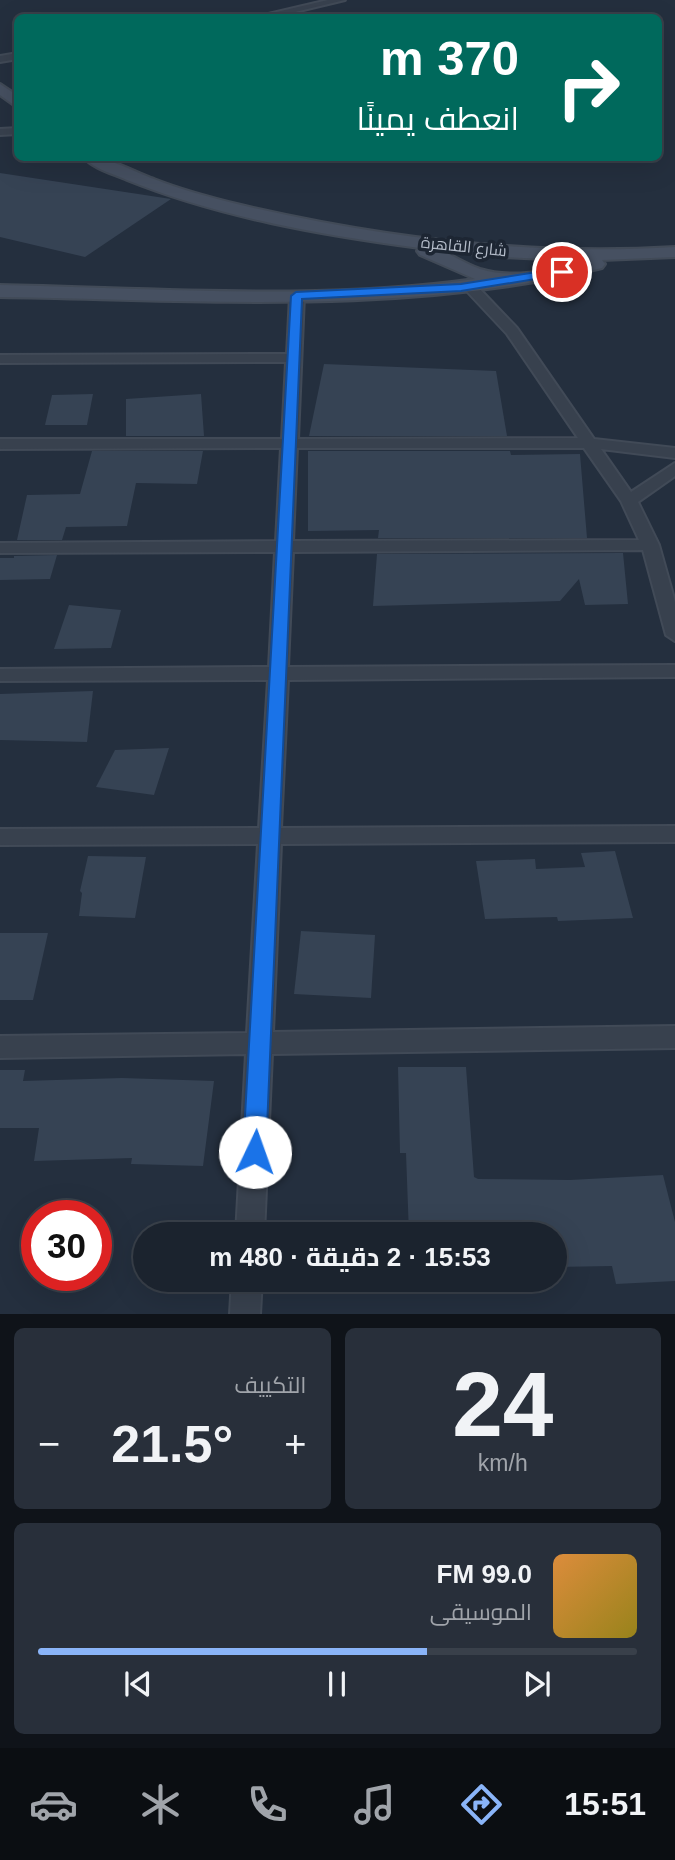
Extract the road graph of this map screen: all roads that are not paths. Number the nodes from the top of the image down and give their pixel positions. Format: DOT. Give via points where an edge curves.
graph roads {
  1 [pos="341,0"];
  2 [pos="273,14"];
  3 [pos="99,161"];
  4 [pos="359,233"];
  5 [pos="498,250"];
  6 [pos="522,252"];
  7 [pos="675,252"];
  8 [pos="653,254"];
  9 [pos="458,266"];
  10 [pos="530,279"];
  11 [pos="507,280"];
  12 [pos="469,286"];
  13 [pos="0,291"];
  14 [pos="379,292"];
  15 [pos="296,296"];
  16 [pos="294,358"];
  17 [pos="0,359"];
  18 [pos="288,443"];
  19 [pos="591,443"];
  20 [pos="0,444"];
  21 [pos="675,444"];
  22 [pos="655,450"];
  23 [pos="675,453"];
  24 [pos="675,468"];
  25 [pos="629,501"];
  26 [pos="650,545"];
  27 [pos="285,546"];
  28 [pos="0,548"];
  29 [pos="675,635"];
  30 [pos="675,671"];
  31 [pos="278,674"];
  32 [pos="0,676"];
  33 [pos="675,834"];
  34 [pos="270,836"];
  35 [pos="0,837"];
  36 [pos="675,1037"];
  37 [pos="261,1043"];
  38 [pos="0,1047"];
  39 [pos="251,1222"];
  40 [pos="247,1292"];
  41 [pos="246,1314"];
  1 -- 2 [label="street"];
  3 -- 4 [label="main road, شارع القاهرة" via="212,204"];
  4 -- 5 [label="main road, شارع القاهرة"];
  4 -- 9 [label="main road, شارع القاهرة" via="428,251"];
  5 -- 6 [label="main road, شارع القاهرة"];
  5 -- 9 [label="main road"];
  6 -- 8 [label="main road, شارع القاهرة"];
  6 -- 10 [label="main road" via="542,267"];
  7 -- 8 [label="main road, شارع القاهرة"];
  8 -- 10 [label="main road, شارع القاهرة"];
  9 -- 11 [label="main road, شارع القاهرة"];
  9 -- 14 [label="main road" via="424,282"];
  10 -- 11 [label="main road, شارع القاهرة"];
  11 -- 12 [label="main road"];
  12 -- 14 [label="main road"];
  12 -- 19 [label="street" via="512,331"];
  13 -- 15 [label="main road"];
  14 -- 15 [label="main road"];
  15 -- 16 [label="street"];
  16 -- 17 [label="street"];
  16 -- 18 [label="street"];
  18 -- 19 [label="street"];
  18 -- 20 [label="street"];
  18 -- 27 [label="street"];
  19 -- 22 [label="street"];
  19 -- 25 [label="street"];
  21 -- 22 [label="street"];
  22 -- 23 [label="street"];
  24 -- 25 [label="street"];
  25 -- 26 [label="street"];
  26 -- 27 [label="street"];
  26 -- 29 [label="street"];
  27 -- 28 [label="street"];
  27 -- 31 [label="street"];
  30 -- 31 [label="street"];
  31 -- 32 [label="street"];
  31 -- 34 [label="street"];
  33 -- 34 [label="street"];
  34 -- 35 [label="street"];
  34 -- 37 [label="street"];
  36 -- 37 [label="street"];
  37 -- 38 [label="street"];
  37 -- 39 [label="street"];
  40 -- 41 [label="street"];
}
